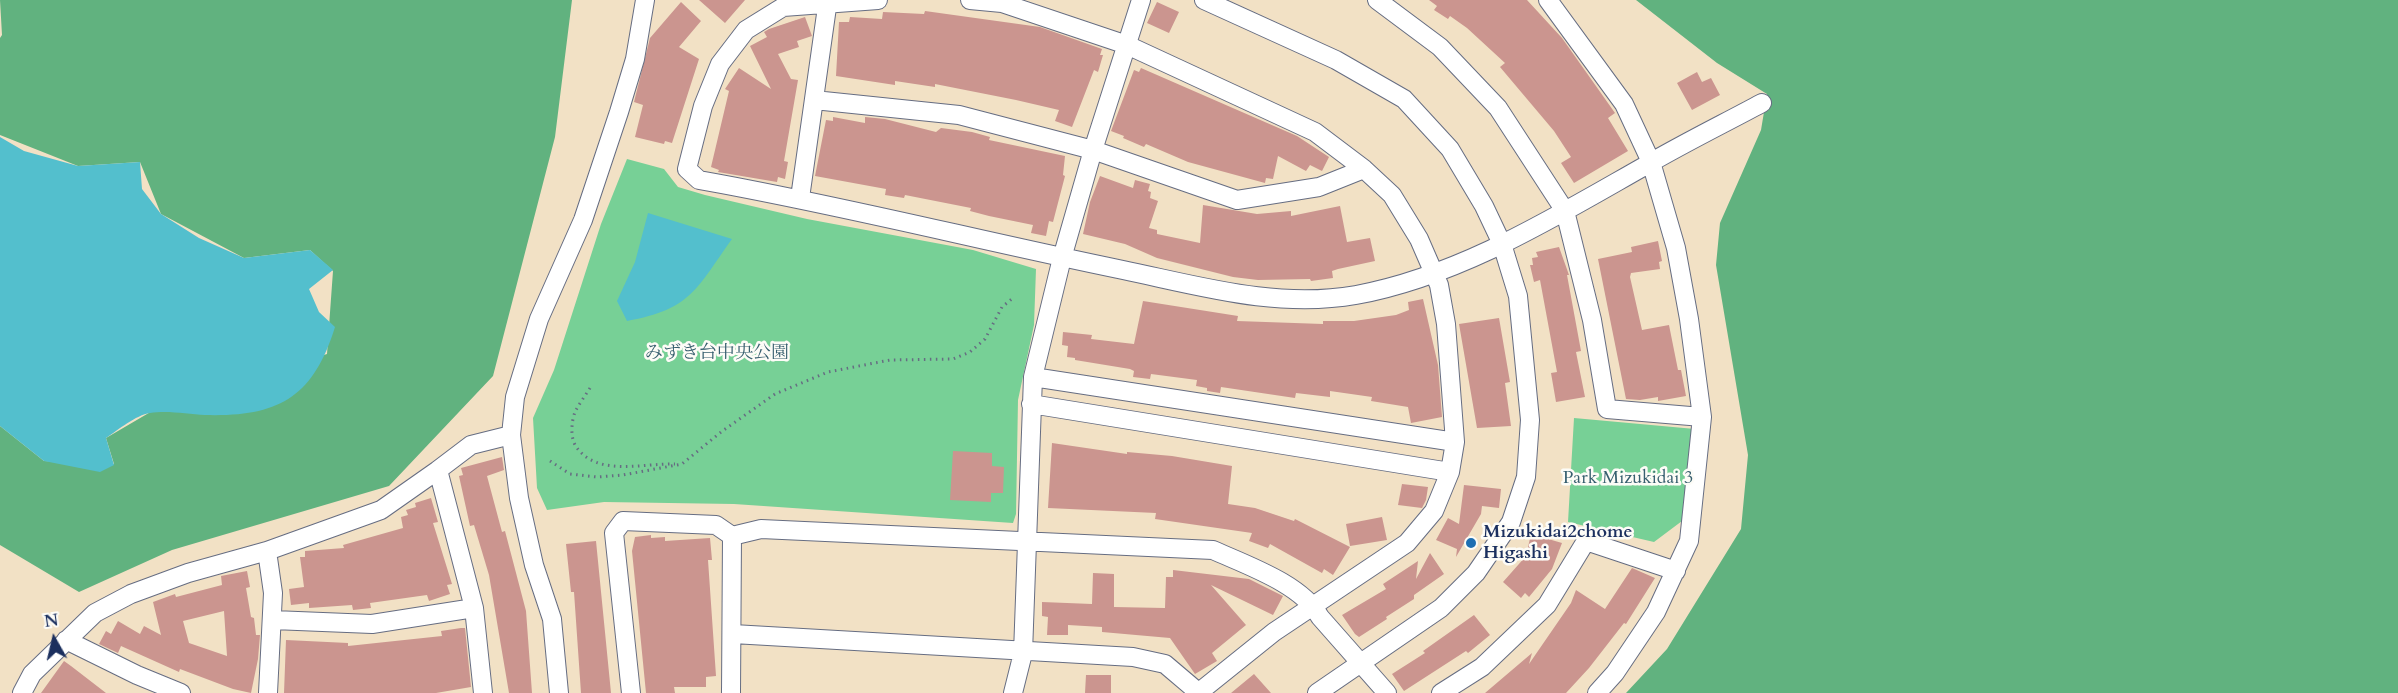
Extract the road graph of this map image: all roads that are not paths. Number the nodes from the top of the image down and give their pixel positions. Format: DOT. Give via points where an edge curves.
graph roads {
  1 [pos="645,0"];
  2 [pos="878,0"];
  3 [pos="970,0"];
  4 [pos="1141,0"];
  5 [pos="1204,0"];
  6 [pos="1377,0"];
  7 [pos="1548,0"];
  8 [pos="828,1"];
  9 [pos="1127,45"];
  10 [pos="814,100"];
  11 [pos="1762,103"];
  12 [pos="1093,150"];
  13 [pos="1651,162"];
  14 [pos="1364,169"];
  15 [pos="800,198"];
  16 [pos="1565,211"];
  17 [pos="1502,244"];
  18 [pos="1062,258"];
  19 [pos="1432,273"];
  20 [pos="1033,377"];
  21 [pos="1031,404"];
  22 [pos="1702,417"];
  23 [pos="511,435"];
  24 [pos="1455,442"];
  25 [pos="438,470"];
  26 [pos="1450,472"];
  27 [pos="732,536"];
  28 [pos="1028,541"];
  29 [pos="267,551"];
  30 [pos="1676,571"];
  31 [pos="1313,604"];
  32 [pos="474,608"];
  33 [pos="273,620"];
  34 [pos="733,634"];
  35 [pos="66,640"];
  36 [pos="1023,652"];
  37 [pos="1362,661"];
  38 [pos="22,693"];
  39 [pos="180,693"];
  40 [pos="268,693"];
  41 [pos="483,693"];
  42 [pos="559,693"];
  43 [pos="631,693"];
  44 [pos="731,693"];
  45 [pos="1012,693"];
  46 [pos="1198,693"];
  47 [pos="1317,693"];
  48 [pos="1387,693"];
  49 [pos="1441,693"];
  50 [pos="1597,693"];
  1 -- 23 [label="street" via="635,59 619,112 583,220 539,319 515,397"];
  2 -- 8 [label="street"];
  3 -- 9 [label="street" via="1002,3"];
  4 -- 9 [label="street"];
  5 -- 17 [label="street" via="1336,60 1404,99 1450,149"];
  6 -- 16 [label="street" via="1440,47 1498,108"];
  7 -- 13 [label="street" via="1624,104"];
  8 -- 10 [label="street"];
  8 -- 15 [label="street" via="783,7 746,30 720,64 703,106 687,169 699,180"];
  9 -- 12 [label="street"];
  9 -- 14 [label="street" via="1315,132"];
  10 -- 12 [label="street" via="959,115"];
  10 -- 15 [label="street"];
  11 -- 13 [label="street"];
  12 -- 14 [label="street" via="1237,200 1319,188"];
  12 -- 18 [label="street"];
  13 -- 16 [label="street"];
  13 -- 22 [label="street" via="1676,248"];
  14 -- 19 [label="street" via="1392,195 1419,239"];
  15 -- 18 [label="street"];
  16 -- 17 [label="street"];
  16 -- 22 [label="street" via="1592,320 1607,410"];
  17 -- 19 [label="street"];
  17 -- 37 [label="street" via="1518,296 1530,420 1526,477 1515,511 1476,573 1441,608"];
  18 -- 19 [label="street" via="1265,299 1314,301 1357,295"];
  18 -- 20 [label="street"];
  19 -- 24 [label="street" via="1439,285 1446,324"];
  20 -- 21 [label="street"];
  20 -- 24 [label="street"];
  21 -- 26 [label="street"];
  21 -- 28 [label="street"];
  22 -- 30 [label="street" via="1693,520"];
  23 -- 25 [label="street" via="471,445"];
  23 -- 42 [label="street" via="519,498 534,565 552,619"];
  24 -- 26 [label="street"];
  25 -- 29 [label="street" via="381,510"];
  25 -- 32 [label="street"];
  26 -- 31 [label="street" via="1434,511 1407,543"];
  27 -- 28 [label="street" via="761,529"];
  27 -- 34 [label="street"];
  27 -- 43 [label="street" via="716,525 623,521 614,533"];
  28 -- 31 [label="street" via="1213,550 1277,580"];
  28 -- 36 [label="street"];
  29 -- 33 [label="street"];
  29 -- 35 [label="street" via="131,594 95,613"];
  30 -- 49 [label="street" via="1586,542 1547,605 1482,667"];
  30 -- 50 [label="street" via="1656,612"];
  31 -- 37 [label="street" via="1320,617"];
  31 -- 46 [label="street"];
  32 -- 33 [label="street" via="372,624"];
  32 -- 41 [label="street"];
  33 -- 40 [label="street"];
  34 -- 36 [label="street"];
  34 -- 44 [label="street"];
  35 -- 38 [label="street" via="32,674"];
  35 -- 39 [label="street"];
  36 -- 45 [label="street"];
  36 -- 46 [label="street" via="1133,657 1165,664"];
  37 -- 47 [label="street"];
  37 -- 48 [label="street"];
}
